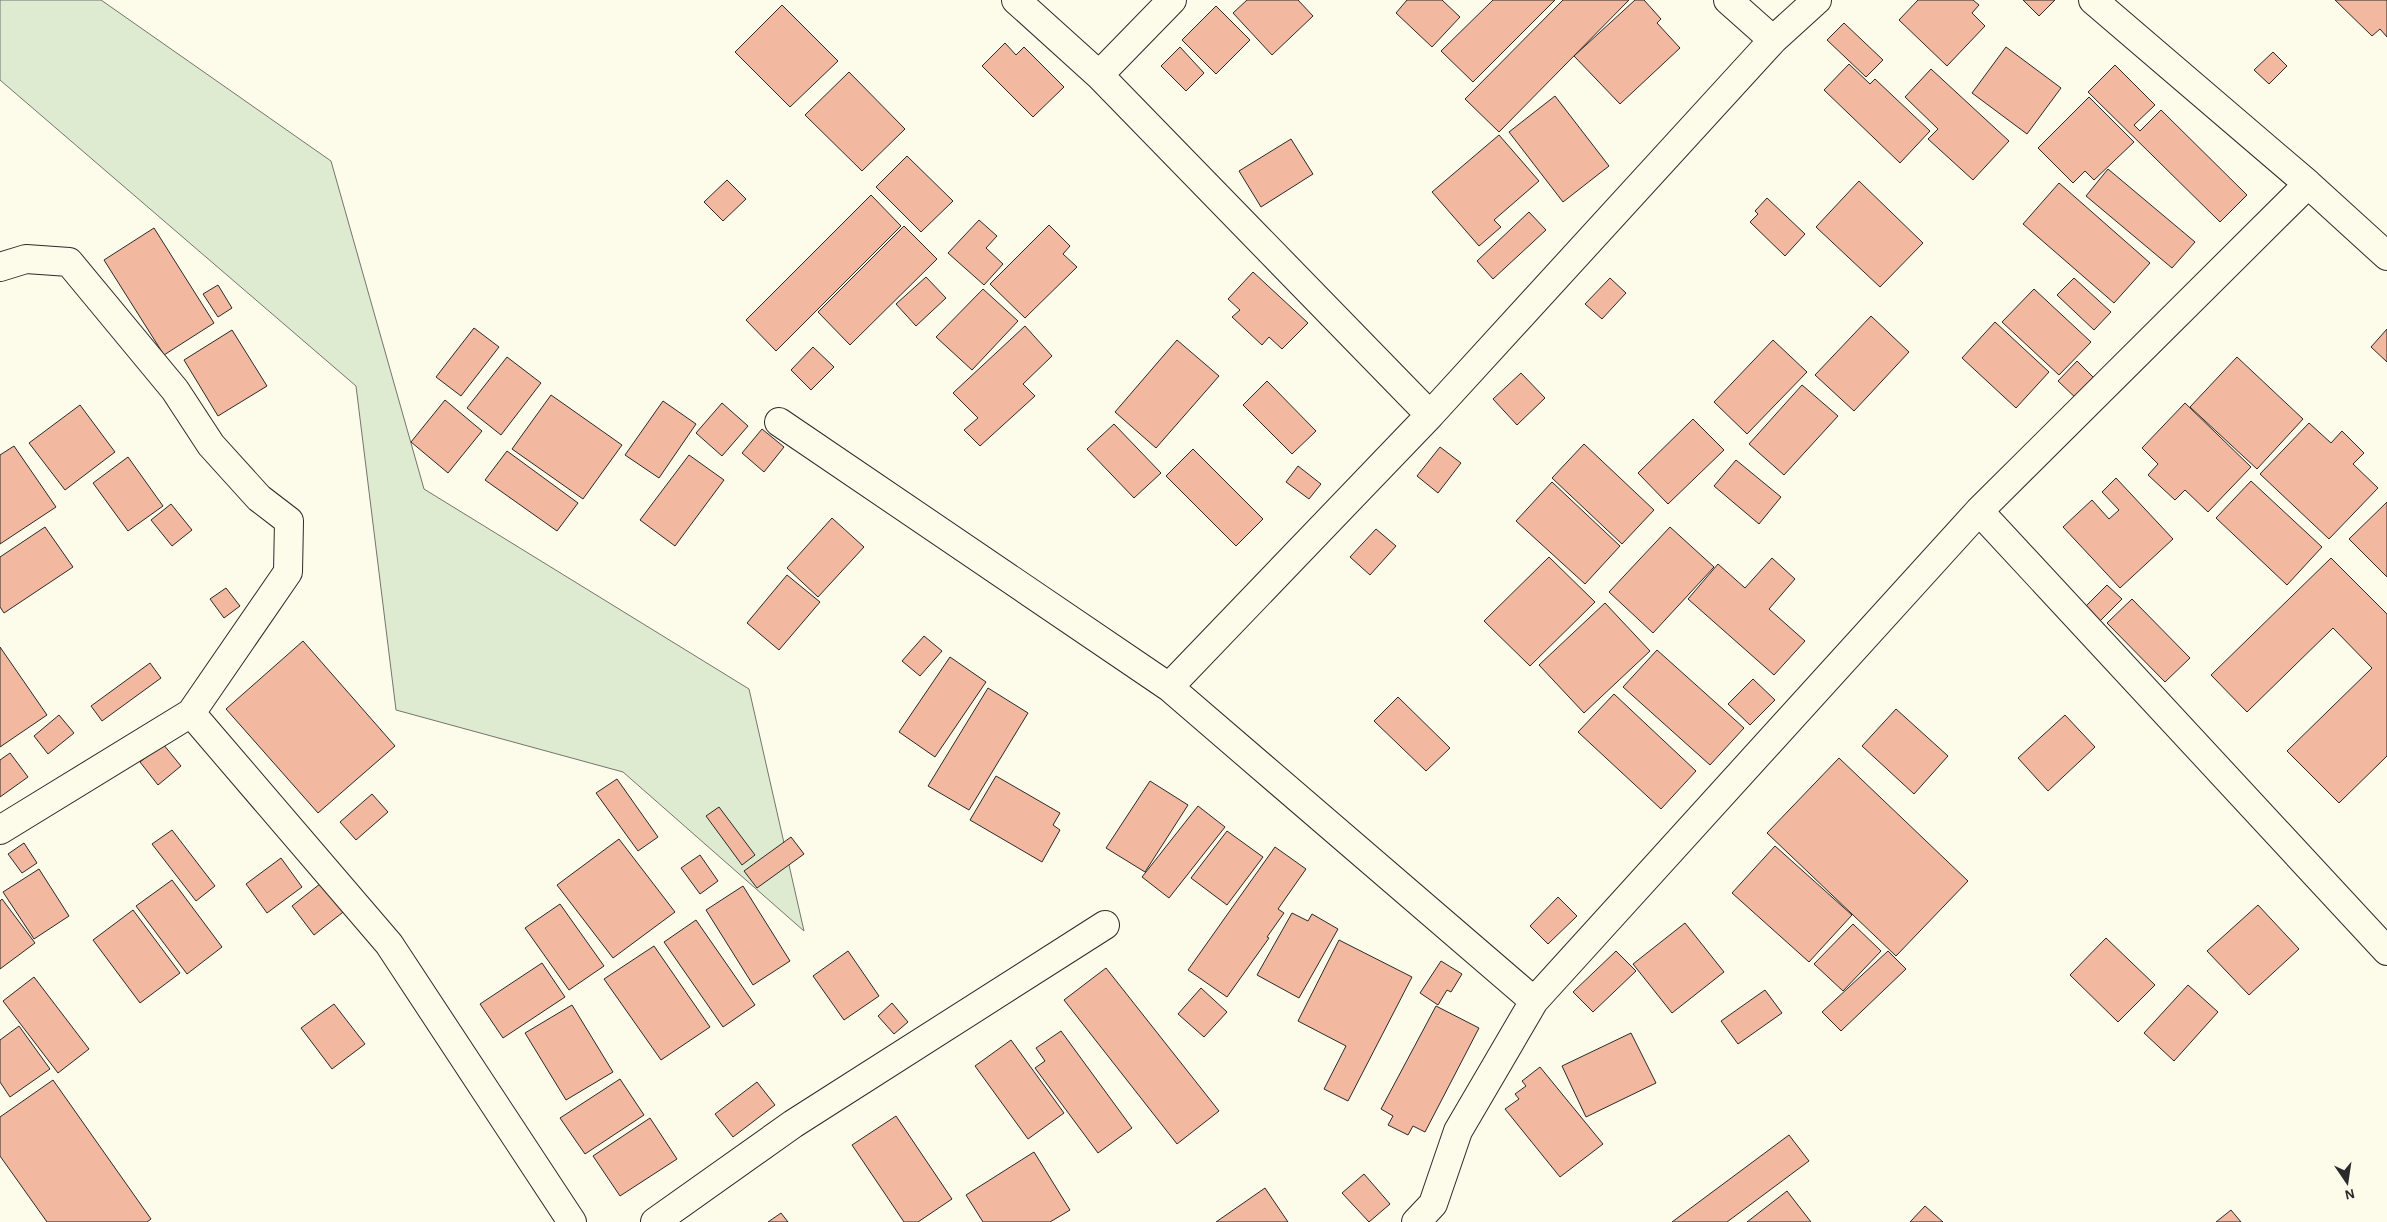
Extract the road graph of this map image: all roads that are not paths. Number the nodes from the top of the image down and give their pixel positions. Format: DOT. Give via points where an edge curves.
graph roads {
  1 [pos="1016,0"];
  2 [pos="1172,0"];
  3 [pos="1728,0"];
  4 [pos="1817,0"];
  5 [pos="2093,0"];
  6 [pos="1773,40"];
  7 [pos="1099,75"];
  8 [pos="2308,184"];
  9 [pos="2387,256"];
  10 [pos="0,267"];
  11 [pos="1430,416"];
  12 [pos="779,422"];
  13 [pos="1979,511"];
  14 [pos="1169,687"];
  15 [pos="191,713"];
  16 [pos="0,830"];
  17 [pos="1105,925"];
  18 [pos="2387,951"];
  19 [pos="1534,1001"];
  20 [pos="572,1222"];
  21 [pos="655,1222"];
  22 [pos="1416,1222"];
  1 -- 7 [label="street"];
  2 -- 7 [label="street"];
  3 -- 6 [label="street"];
  4 -- 6 [label="street"];
  5 -- 8 [label="street"];
  6 -- 11 [label="street"];
  7 -- 11 [label="street"];
  8 -- 9 [label="street"];
  8 -- 13 [label="street"];
  10 -- 15 [label="street" via="26,259 69,262 175,390 211,445 259,498 289,521 288,572"];
  11 -- 14 [label="street"];
  12 -- 14 [label="street"];
  13 -- 18 [label="street"];
  13 -- 19 [label="street"];
  14 -- 19 [label="street"];
  15 -- 16 [label="street"];
  15 -- 20 [label="street" via="389,944"];
  17 -- 21 [label="street" via="793,1124"];
  19 -- 22 [label="street" via="1458,1131 1433,1204"];
}
